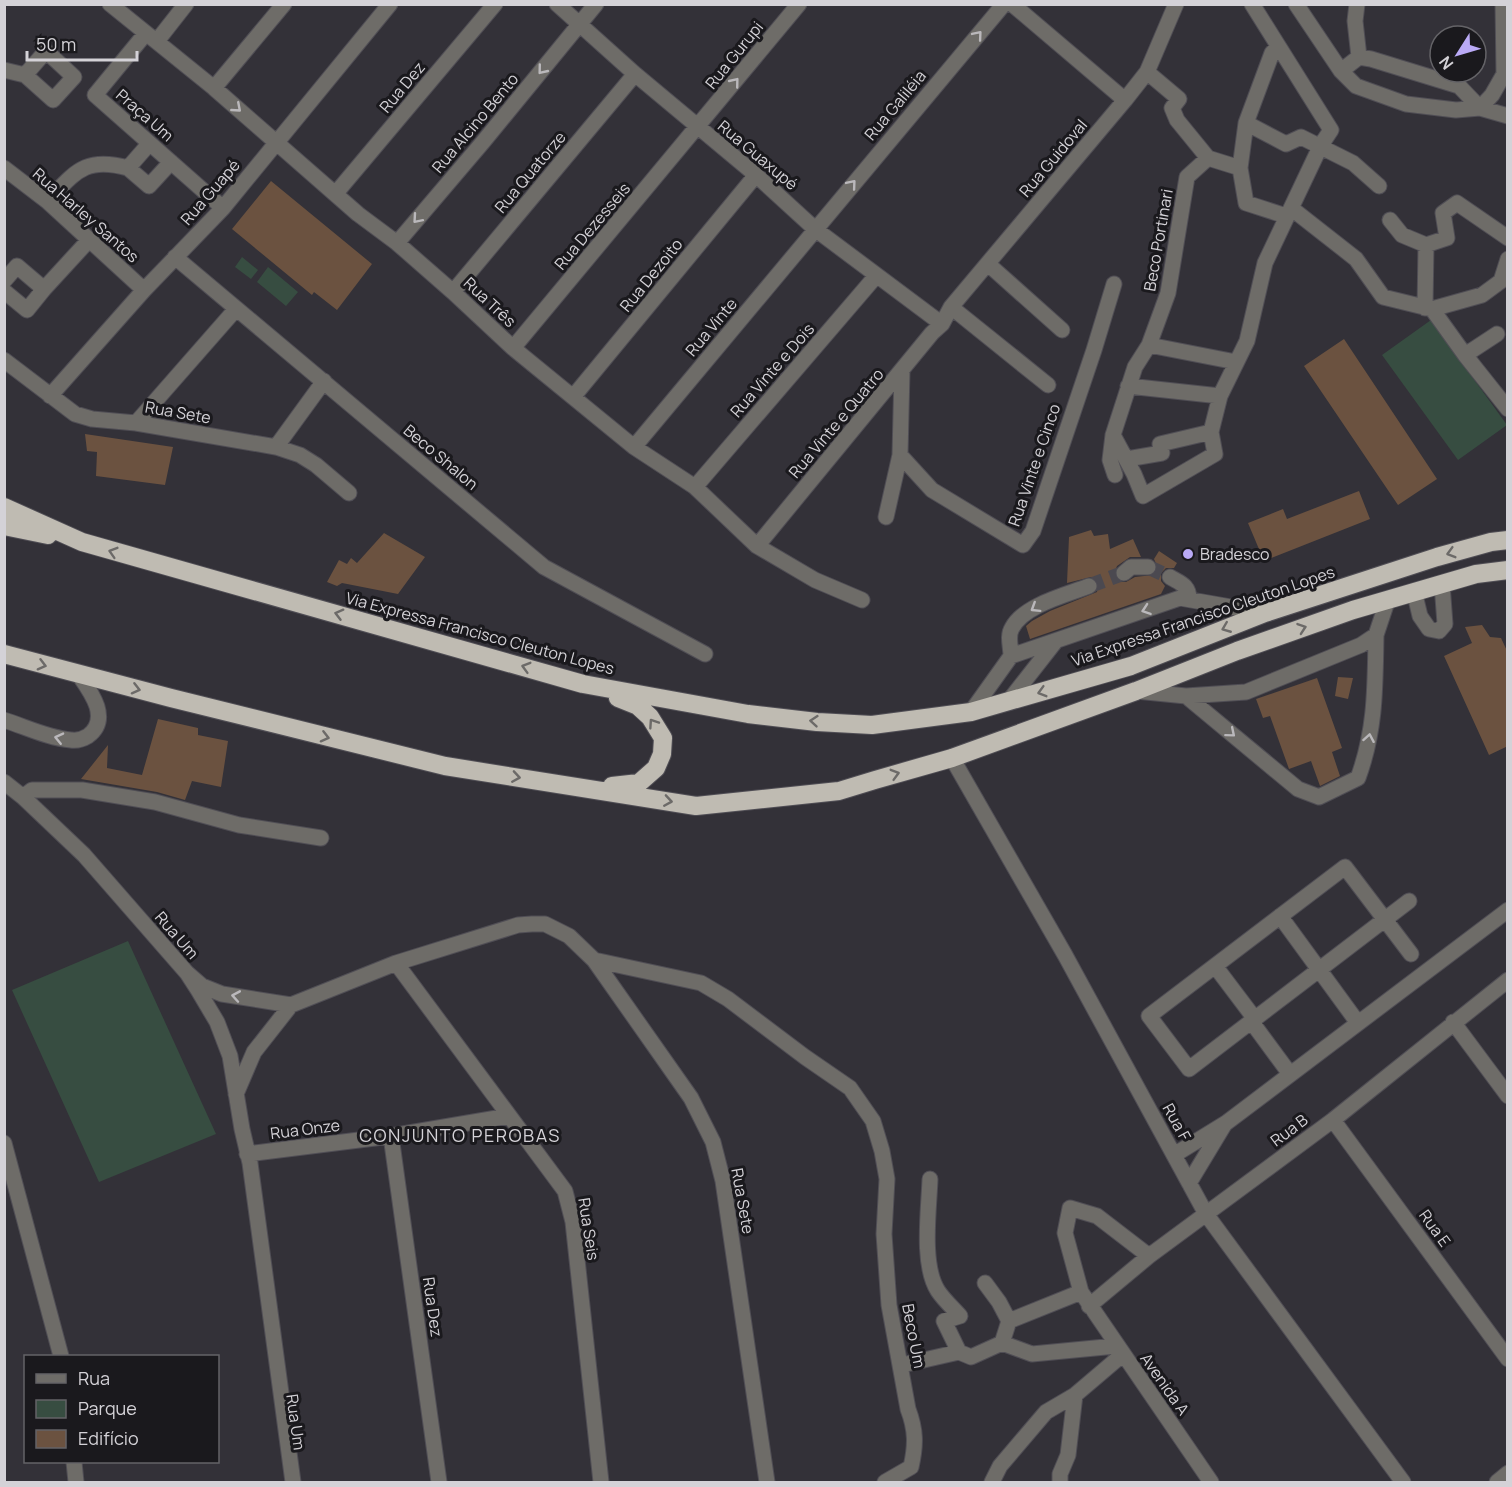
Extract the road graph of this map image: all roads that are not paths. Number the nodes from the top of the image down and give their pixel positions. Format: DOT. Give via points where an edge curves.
graph roads {
  1 [pos="110,4"];
  2 [pos="186,4"];
  3 [pos="284,4"];
  4 [pos="390,4"];
  5 [pos="495,4"];
  6 [pos="557,4"];
  7 [pos="596,4"];
  8 [pos="799,4"];
  9 [pos="1004,4"];
  10 [pos="1012,4"];
  11 [pos="1176,4"];
  12 [pos="1252,4"];
  13 [pos="1296,4"];
  14 [pos="1357,4"];
  15 [pos="1503,4"];
  16 [pos="579,24"];
  17 [pos="151,37"];
  18 [pos="1278,47"];
  19 [pos="1359,57"];
  20 [pos="4,70"];
  21 [pos="1341,71"];
  22 [pos="1147,72"];
  23 [pos="635,74"];
  24 [pos="25,75"];
  25 [pos="74,77"];
  26 [pos="214,88"];
  27 [pos="95,95"];
  28 [pos="1125,100"];
  29 [pos="1480,108"];
  30 [pos="1508,116"];
  31 [pos="1246,123"];
  32 [pos="698,128"];
  33 [pos="276,142"];
  34 [pos="149,144"];
  35 [pos="1321,145"];
  36 [pos="1208,158"];
  37 [pos="171,162"];
  38 [pos="4,168"];
  39 [pos="128,168"];
  40 [pos="1240,168"];
  41 [pos="756,175"];
  42 [pos="1379,186"];
  43 [pos="336,193"];
  44 [pos="46,201"];
  45 [pos="223,208"];
  46 [pos="1288,212"];
  47 [pos="1390,220"];
  48 [pos="815,229"];
  49 [pos="1508,238"];
  50 [pos="89,240"];
  51 [pos="397,243"];
  52 [pos="1426,245"];
  53 [pos="175,257"];
  54 [pos="1508,259"];
  55 [pos="988,264"];
  56 [pos="876,276"];
  57 [pos="4,281"];
  58 [pos="1114,284"];
  59 [pos="44,289"];
  60 [pos="144,290"];
  61 [pos="4,291"];
  62 [pos="453,292"];
  63 [pos="951,307"];
  64 [pos="236,309"];
  65 [pos="1429,309"];
  66 [pos="942,324"];
  67 [pos="1062,330"];
  68 [pos="1497,334"];
  69 [pos="1149,345"];
  70 [pos="513,348"];
  71 [pos="1465,355"];
  72 [pos="4,360"];
  73 [pos="1236,362"];
  74 [pos="902,371"];
  75 [pos="324,381"];
  76 [pos="1048,385"];
  77 [pos="1128,387"];
  78 [pos="50,396"];
  79 [pos="1220,396"];
  80 [pos="573,398"];
  81 [pos="1506,405"];
  82 [pos="136,423"];
  83 [pos="1211,432"];
  84 [pos="1113,435"];
  85 [pos="276,447"];
  86 [pos="634,447"];
  87 [pos="900,455"];
  88 [pos="1127,459"];
  89 [pos="1115,474"];
  90 [pos="695,488"];
  91 [pos="349,492"];
  92 [pos="4,507"];
  93 [pos="886,517"];
  94 [pos="4,526"];
  95 [pos="1508,540"];
  96 [pos="82,542"];
  97 [pos="757,546"];
  98 [pos="1148,567"];
  99 [pos="1508,570"];
  100 [pos="1124,573"];
  101 [pos="1170,577"];
  102 [pos="1442,584"];
  103 [pos="1089,586"];
  104 [pos="1414,591"];
  105 [pos="1189,599"];
  106 [pos="1388,599"];
  107 [pos="862,600"];
  108 [pos="1264,613"];
  109 [pos="1376,635"];
  110 [pos="1055,642"];
  111 [pos="4,654"];
  112 [pos="705,654"];
  113 [pos="1011,656"];
  114 [pos="80,675"];
  115 [pos="583,684"];
  116 [pos="1136,691"];
  117 [pos="1186,696"];
  118 [pos="1008,702"];
  119 [pos="971,712"];
  120 [pos="4,720"];
  121 [pos="952,758"];
  122 [pos="4,782"];
  123 [pos="590,789"];
  124 [pos="23,797"];
  125 [pos="321,838"];
  126 [pos="1409,901"];
  127 [pos="1508,910"];
  128 [pos="1280,916"];
  129 [pos="1385,919"];
  130 [pos="1411,954"];
  131 [pos="594,960"];
  132 [pos="396,963"];
  133 [pos="1215,966"];
  134 [pos="1319,970"];
  135 [pos="187,973"];
  136 [pos="1508,980"];
  137 [pos="291,1005"];
  138 [pos="1253,1020"];
  139 [pos="1454,1022"];
  140 [pos="1358,1023"];
  141 [pos="1290,1074"];
  142 [pos="236,1094"];
  143 [pos="1508,1096"];
  144 [pos="509,1116"];
  145 [pos="1333,1120"];
  146 [pos="1226,1122"];
  147 [pos="391,1136"];
  148 [pos="4,1143"];
  149 [pos="247,1154"];
  150 [pos="1174,1155"];
  151 [pos="930,1179"];
  152 [pos="1189,1183"];
  153 [pos="1206,1214"];
  154 [pos="1149,1256"];
  155 [pos="985,1283"];
  156 [pos="1081,1292"];
  157 [pos="1089,1306"];
  158 [pos="1008,1321"];
  159 [pos="1002,1343"];
  160 [pos="1119,1350"];
  161 [pos="959,1352"];
  162 [pos="61,1355"];
  163 [pos="1508,1359"];
  164 [pos="902,1365"];
  165 [pos="1075,1395"];
  166 [pos="74,1463"];
  167 [pos="1508,1473"];
  168 [pos="76,1482"];
  169 [pos="285,1482"];
  170 [pos="293,1482"];
  171 [pos="439,1482"];
  172 [pos="601,1482"];
  173 [pos="767,1482"];
  174 [pos="885,1482"];
  175 [pos="992,1482"];
  176 [pos="1060,1482"];
  177 [pos="1211,1482"];
  178 [pos="1403,1482"];
  179 [pos="1497,1482"];
  1 -- 17 [label="street, Rua Três"];
  2 -- 17 [label="street, Praça Um"];
  3 -- 26 [label="street"];
  4 -- 33 [label="street, Rua Guapé"];
  5 -- 43 [label="street, Rua Dez"];
  6 -- 16 [label="street, Rua Guaxupé"];
  7 -- 16 [label="street, Rua Alcino Bento"];
  32 -- 8 [label="street, Rua Gurupi, one-way"];
  48 -- 9 [label="street, Rua Galiléia, one-way"];
  10 -- 28 [label="street"];
  11 -- 22 [label="street, Rua Guidoval"];
  12 -- 18 [label="street"];
  13 -- 21 [label="street"];
  14 -- 19 [label="street"];
  15 -- 29 [label="street" via="1504,74"];
  16 -- 23 [label="street, Rua Guaxupé"];
  16 -- 51 [label="street, Rua Alcino Bento, one-way"];
  17 -- 26 [label="street, Rua Três"];
  17 -- 27 [label="street, Praça Um"];
  18 -- 31 [label="street" via="1272,53"];
  18 -- 35 [label="street" via="1331,130"];
  19 -- 21 [label="street"];
  19 -- 29 [label="street" via="1459,86"];
  20 -- 24 [label="street"];
  21 -- 29 [label="street" via="1356,86 1406,104 1456,111"];
  22 -- 28 [label="street, Rua Guidoval"];
  22 -- 36 [label="street" via="1179,99 1172,108"];
  23 -- 32 [label="street, Rua Guaxupé"];
  23 -- 62 [label="street, Rua Quatorze"];
  24 -- 25 [label="street" via="53,100"];
  24 -- 25 [label="street, Praça Um" via="46,51"];
  25 -- 27 [label="street, Praça Um"];
  26 -- 33 [label="street, Rua Três, one-way"];
  27 -- 34 [label="street, Praça Um"];
  28 -- 55 [label="street, Rua Guidoval"];
  29 -- 30 [label="street"];
  31 -- 35 [label="street" via="1286,144 1301,137"];
  31 -- 40 [label="street"];
  32 -- 41 [label="street, Rua Guaxupé"];
  32 -- 70 [label="street, Rua Dezesseis"];
  33 -- 43 [label="street, Rua Três"];
  33 -- 45 [label="street, Rua Guapé"];
  34 -- 37 [label="street, Praça Um"];
  34 -- 39 [label="street"];
  35 -- 42 [label="street" via="1353,163"];
  35 -- 46 [label="street"];
  36 -- 40 [label="street"];
  36 -- 69 [label="street, Beco Portinari" via="1187,177 1168,293"];
  37 -- 39 [label="street" via="149,186"];
  37 -- 45 [label="street, Praça Um"];
  38 -- 44 [label="street, Rua Harley Santos"];
  39 -- 44 [label="street" via="97,163 82,168"];
  40 -- 46 [label="street" via="1246,203"];
  41 -- 48 [label="street, Rua Guaxupé"];
  41 -- 80 [label="street, Rua Dezoito"];
  43 -- 51 [label="street, Rua Três"];
  44 -- 50 [label="street, Rua Harley Santos"];
  45 -- 53 [label="street, Rua Guapé"];
  46 -- 65 [label="street" via="1356,259 1383,297"];
  46 -- 73 [label="street" via="1265,263 1247,340"];
  47 -- 52 [label="street" via="1402,235"];
  48 -- 56 [label="street, Rua Guaxupé"];
  48 -- 86 [label="street, Rua Vinte"];
  49 -- 52 [label="street" via="1457,203 1443,213 1448,238"];
  50 -- 59 [label="street"];
  50 -- 60 [label="street, Rua Harley Santos"];
  51 -- 62 [label="street, Rua Três"];
  52 -- 65 [label="street"];
  53 -- 60 [label="street, Rua Guapé"];
  53 -- 64 [label="street, Beco Shalon"];
  54 -- 65 [label="street" via="1501,281 1482,295"];
  55 -- 63 [label="street, Rua Guidoval"];
  55 -- 67 [label="street"];
  56 -- 66 [label="street, Rua Guaxupé"];
  56 -- 90 [label="street, Rua Vinte e Dois"];
  57 -- 59 [label="street" via="17,266"];
  58 -- 87 [label="street, Rua Vinte e Cinco" via="1033,531 1023,545 932,490"];
  59 -- 61 [label="street" via="27,310"];
  60 -- 78 [label="street, Rua Guapé"];
  62 -- 70 [label="street, Rua Três"];
  63 -- 66 [label="street, Rua Guidoval"];
  63 -- 76 [label="street"];
  64 -- 75 [label="street, Beco Shalon"];
  64 -- 82 [label="street"];
  65 -- 71 [label="street"];
  66 -- 74 [label="street, Rua Vinte e Quatro"];
  68 -- 71 [label="street"];
  69 -- 73 [label="street"];
  69 -- 77 [label="street, Beco Portinari"];
  70 -- 80 [label="street, Rua Três"];
  71 -- 81 [label="street"];
  72 -- 78 [label="street, Rua Sete"];
  73 -- 79 [label="street"];
  74 -- 87 [label="street"];
  74 -- 97 [label="street, Rua Vinte e Quatro"];
  75 -- 85 [label="street"];
  75 -- 112 [label="street, Beco Shalon" via="544,567"];
  77 -- 79 [label="street"];
  77 -- 84 [label="street, Beco Portinari"];
  78 -- 82 [label="street, Rua Sete" via="75,414"];
  79 -- 83 [label="street"];
  80 -- 86 [label="street, Rua Três"];
  82 -- 85 [label="street, Rua Sete"];
  83 -- 88 [label="street" via="1160,444 1162,453"];
  83 -- 88 [label="street" via="1215,454 1143,496"];
  84 -- 88 [label="street"];
  84 -- 89 [label="street, Beco Portinari" via="1110,460"];
  85 -- 91 [label="street, Rua Sete" via="300,455"];
  86 -- 90 [label="street, Rua Três"];
  87 -- 93 [label="street"];
  90 -- 97 [label="street, Rua Três"];
  92 -- 96 [label="highway, Via Expressa Francisco Cleuton Lopes"];
  94 -- 96 [label="highway"];
  95 -- 108 [label="highway, Via Expressa Francisco Cleuton Lopes, one-way" via="1437,557"];
  115 -- 96 [label="highway, Via Expressa Francisco Cleuton Lopes, one-way"];
  97 -- 107 [label="street, Rua Três" via="815,580"];
  98 -- 100 [label="street" via="1131,567"];
  99 -- 102 [label="highway"];
  101 -- 105 [label="street" via="1185,585"];
  102 -- 104 [label="highway"];
  102 -- 104 [label="street" via="1446,624 1440,631 1429,630 1420,616"];
  103 -- 113 [label="street, one-way" via="1042,603 1024,615 1009,636"];
  104 -- 106 [label="highway"];
  105 -- 108 [label="street"];
  105 -- 110 [label="street, one-way" via="1180,598"];
  106 -- 109 [label="street"];
  116 -- 106 [label="highway, one-way"];
  108 -- 118 [label="highway, Via Expressa Francisco Cleuton Lopes, one-way" via="1131,666"];
  109 -- 117 [label="street" via="1361,645 1246,692"];
  117 -- 109 [label="street, one-way" via="1298,789 1319,798 1358,778 1375,703"];
  110 -- 113 [label="street"];
  110 -- 118 [label="street"];
  111 -- 114 [label="highway, one-way"];
  113 -- 119 [label="street"];
  114 -- 120 [label="street, one-way" via="98,706 99,719 94,731 85,738 74,741 53,737"];
  114 -- 123 [label="highway, one-way" via="445,766"];
  119 -- 115 [label="highway, Via Expressa Francisco Cleuton Lopes, one-way" via="872,725 817,722 748,714"];
  123 -- 115 [label="highway, one-way" via="639,783 656,768 663,738 638,706"];
  116 -- 117 [label="street"];
  116 -- 121 [label="highway"];
  118 -- 119 [label="highway, Via Expressa Francisco Cleuton Lopes"];
  123 -- 121 [label="highway, one-way" via="696,806 839,791"];
  121 -- 150 [label="street, Rua F"];
  122 -- 124 [label="street, Rua Um"];
  124 -- 125 [label="street" via="32,790 82,790 155,802 239,825"];
  124 -- 135 [label="street, Rua Um" via="84,855"];
  126 -- 129 [label="street"];
  127 -- 140 [label="street"];
  128 -- 129 [label="street" via="1345,867"];
  128 -- 133 [label="street"];
  128 -- 134 [label="street"];
  129 -- 130 [label="street"];
  129 -- 134 [label="street"];
  131 -- 132 [label="street, Rua Sete" via="569,936 538,924 518,925"];
  131 -- 164 [label="street, Beco Um" via="701,983 850,1088 873,1121 882,1151 887,1179 884,1234 889,1305"];
  131 -- 173 [label="street, Rua Sete" via="690,1098 713,1142 725,1192"];
  132 -- 137 [label="street, Rua Sete"];
  132 -- 144 [label="street, Rua Seis"];
  133 -- 138 [label="street"];
  133 -- 138 [label="street" via="1149,1016 1189,1069"];
  134 -- 138 [label="street"];
  134 -- 140 [label="street"];
  137 -- 135 [label="street, one-way" via="222,994 202,986"];
  135 -- 142 [label="street, Rua Um" via="217,1022 230,1056"];
  136 -- 139 [label="street, Rua B"];
  137 -- 142 [label="street, Rua Sete" via="254,1052"];
  138 -- 141 [label="street"];
  139 -- 143 [label="street"];
  139 -- 145 [label="street, Rua B"];
  140 -- 141 [label="street"];
  141 -- 146 [label="street"];
  142 -- 149 [label="street, Rua Um"];
  144 -- 147 [label="street, Rua Onze"];
  144 -- 172 [label="street, Rua Seis" via="550,1168 568,1202"];
  145 -- 153 [label="street, Rua B"];
  145 -- 163 [label="street, Rua E"];
  146 -- 150 [label="street"];
  146 -- 152 [label="street"];
  147 -- 149 [label="street, Rua Onze"];
  147 -- 171 [label="street, Rua Dez"];
  148 -- 162 [label="street"];
  149 -- 169 [label="street, Rua Um" via="242,1163"];
  149 -- 170 [label="street, Rua Um"];
  150 -- 152 [label="street, Rua F"];
  151 -- 161 [label="street" via="931,1276 960,1316 944,1321"];
  152 -- 153 [label="street, Rua F"];
  153 -- 154 [label="street, Rua B"];
  153 -- 178 [label="street, Rua F"];
  154 -- 156 [label="street, Avenida A" via="1097,1216 1070,1208 1065,1233"];
  154 -- 157 [label="street, Rua B"];
  155 -- 158 [label="street"];
  156 -- 157 [label="street, Avenida A"];
  156 -- 158 [label="street"];
  157 -- 160 [label="street, Avenida A"];
  158 -- 159 [label="street"];
  159 -- 160 [label="street" via="1032,1354"];
  159 -- 161 [label="street" via="970,1357"];
  160 -- 165 [label="street"];
  160 -- 177 [label="street, Avenida A"];
  161 -- 164 [label="street"];
  164 -- 174 [label="street, Beco Um" via="916,1444 911,1467"];
  165 -- 175 [label="street" via="1046,1412 1000,1466"];
  165 -- 176 [label="street" via="1068,1455"];
  166 -- 168 [label="street"];
  167 -- 179 [label="street"];
}
